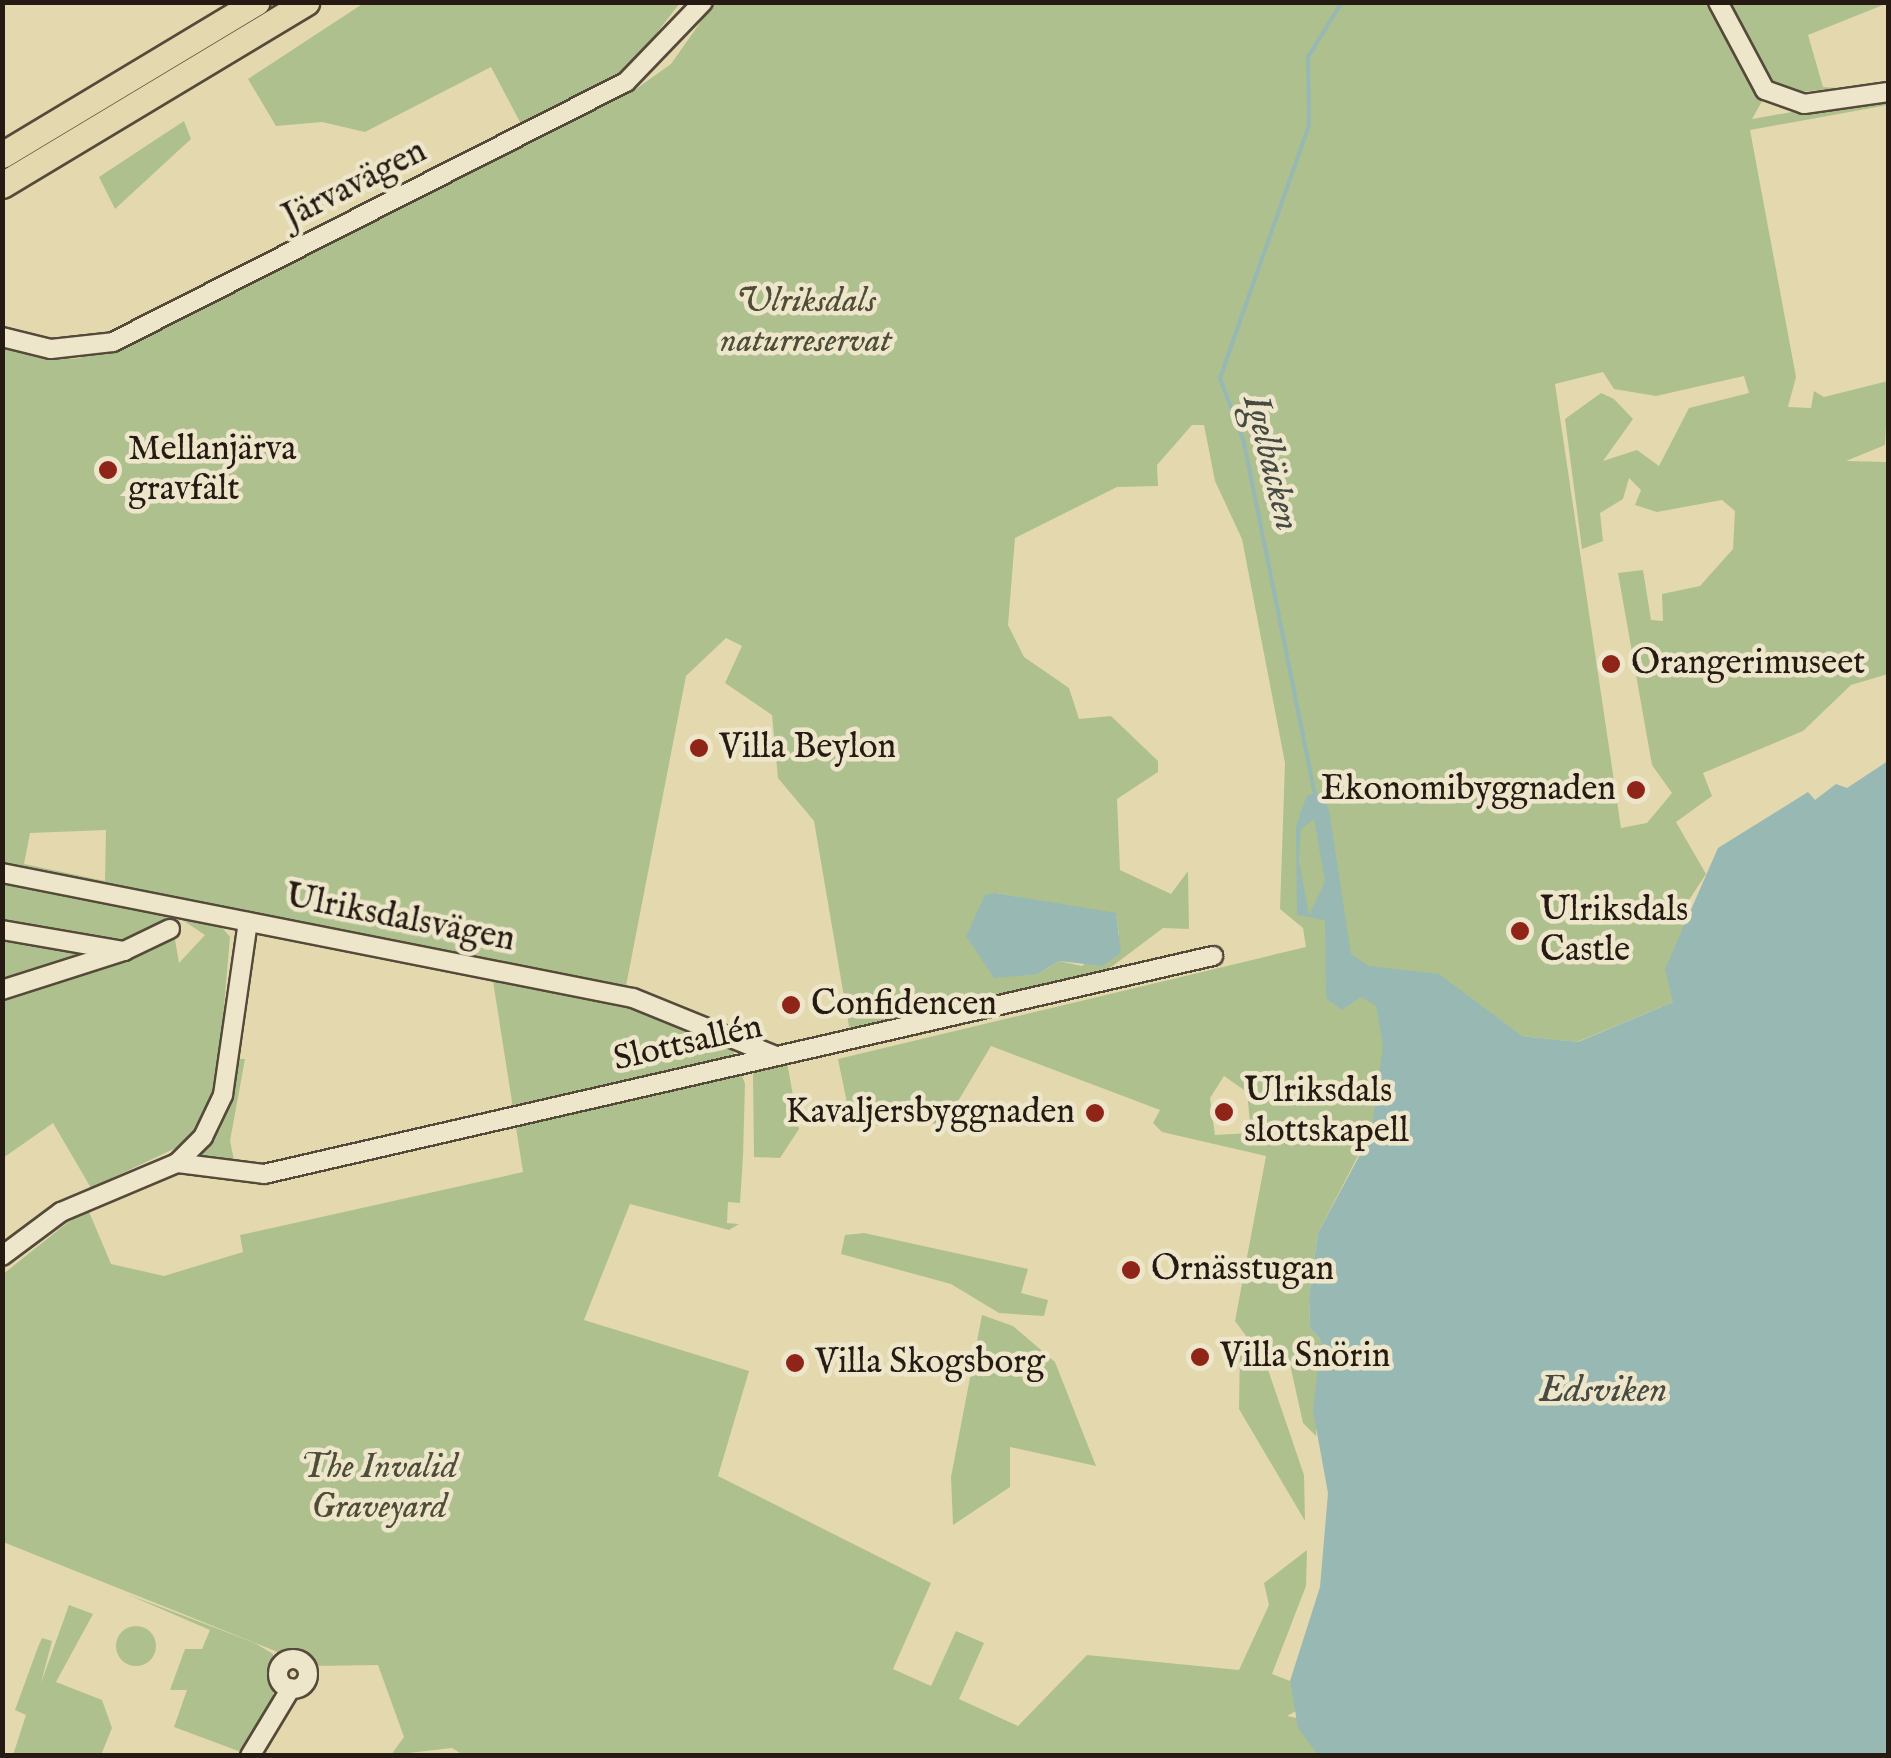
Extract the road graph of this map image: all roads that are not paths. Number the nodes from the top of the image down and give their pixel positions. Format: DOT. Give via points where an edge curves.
graph roads {
  1 [pos="256,2"];
  2 [pos="306,2"];
  3 [pos="703,2"];
  4 [pos="1718,2"];
  5 [pos="1888,92"];
  6 [pos="2,155"];
  7 [pos="5,183"];
  8 [pos="2,337"];
  9 [pos="2,873"];
  10 [pos="248,922"];
  11 [pos="170,929"];
  12 [pos="2,930"];
  13 [pos="51,938"];
  14 [pos="124,951"];
  15 [pos="1213,956"];
  16 [pos="62,972"];
  17 [pos="2,978"];
  18 [pos="27,982"];
  19 [pos="2,990"];
  20 [pos="776,1056"];
  21 [pos="177,1163"];
  22 [pos="2,1256"];
  23 [pos="291,1688"];
  24 [pos="250,1756"];
  1 -- 6 [label="highway"];
  2 -- 7 [label="highway"];
  3 -- 8 [label="street, Järvavägen" via="626,82 113,342 51,349"];
  4 -- 5 [label="street" via="1765,90 1804,104"];
  9 -- 10 [label="street, Ulriksdalsvägen"];
  10 -- 20 [label="street, Ulriksdalsvägen" via="632,998"];
  10 -- 21 [label="street" via="223,1095"];
  11 -- 14 [label="street"];
  12 -- 13 [label="street"];
  13 -- 14 [label="street"];
  13 -- 16 [label="street"];
  14 -- 16 [label="street"];
  15 -- 20 [label="street, Slottsallén"];
  16 -- 18 [label="street"];
  17 -- 18 [label="street"];
  18 -- 19 [label="street"];
  20 -- 21 [label="street, Slottsallén" via="264,1174"];
  21 -- 22 [label="street" via="61,1212"];
  23 -- 24 [label="street"];
}
